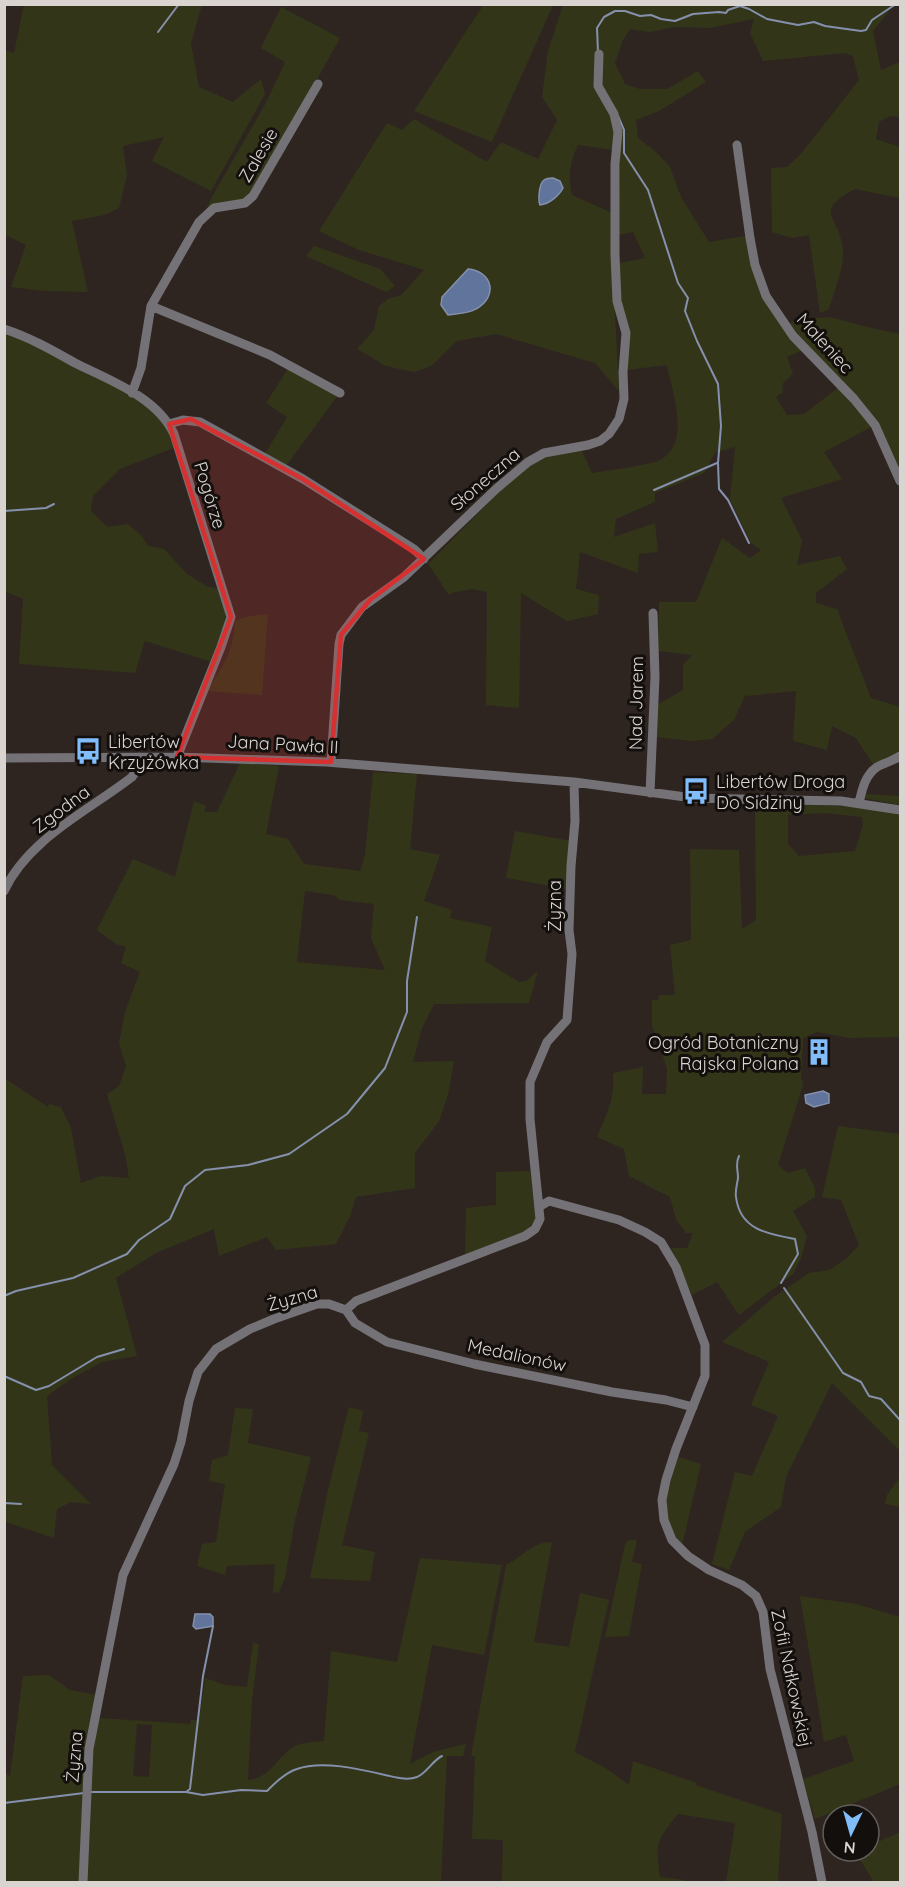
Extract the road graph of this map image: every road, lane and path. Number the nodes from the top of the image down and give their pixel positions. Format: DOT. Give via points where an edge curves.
graph roads {
  1 [pos="599,54"];
  2 [pos="318,84"];
  3 [pos="737,145"];
  4 [pos="152,306"];
  5 [pos="4,329"];
  6 [pos="132,393"];
  7 [pos="340,393"];
  8 [pos="169,424"];
  9 [pos="900,481"];
  10 [pos="424,559"];
  11 [pos="653,613"];
  12 [pos="177,756"];
  13 [pos="900,756"];
  14 [pos="139,757"];
  15 [pos="4,758"];
  16 [pos="331,762"];
  17 [pos="574,782"];
  18 [pos="650,793"];
  19 [pos="859,803"];
  20 [pos="900,810"];
  21 [pos="4,891"];
  22 [pos="539,1208"];
  23 [pos="346,1310"];
  24 [pos="693,1407"];
  25 [pos="83,1882"];
  26 [pos="822,1882"];
  1 -- 10 [label="street, Słoneczna" via="597,86 614,114 618,132 615,255 617,302 626,333 619,419 600,441 544,453 528,462"];
  2 -- 4 [label="street, Zalesie" via="253,196 245,203 214,208 199,222"];
  3 -- 9 [label="street, Maleniec" via="755,265 766,296 792,336 855,399 875,425"];
  4 -- 6 [label="street, Zalesie" via="141,368"];
  4 -- 7 [label="street" via="270,355"];
  5 -- 6 [label="street, Pogórze"];
  6 -- 8 [label="street, Pogórze"];
  8 -- 10 [label="street" via="183,420 200,422 303,479"];
  8 -- 12 [label="street, Pogórze" via="231,617"];
  10 -- 16 [label="street, Słoneczna" via="370,600 341,635"];
  11 -- 18 [label="street, Nad Jarem" via="655,677"];
  12 -- 14 [label="street, Jana Pawła II"];
  12 -- 16 [label="street, Jana Pawła II"];
  13 -- 19 [label="street" via="869,775"];
  14 -- 15 [label="street, Jana Pawła II"];
  14 -- 21 [label="street, Zgodna" via="132,777 43,841"];
  16 -- 17 [label="street, Jana Pawła II"];
  17 -- 18 [label="street"];
  17 -- 22 [label="street, Żyzna" via="569,930 572,954 567,1020 547,1042 530,1082"];
  18 -- 19 [label="street"];
  19 -- 20 [label="street"];
  22 -- 23 [label="street, Żyzna" via="540,1219 535,1229 525,1236 356,1302"];
  22 -- 24 [label="street, Zofii Nałkowskiej" via="549,1201 609,1217 661,1242 676,1267 705,1345 705,1376"];
  23 -- 24 [label="street, Medalionów" via="355,1323 387,1342 474,1364"];
  23 -- 25 [label="street, Żyzna" via="317,1304 266,1322 216,1349 198,1372 174,1464 123,1575 88,1749"];
  24 -- 26 [label="street, Zofii Nałkowskiej" via="666,1480 664,1520 672,1540 688,1556 742,1585 756,1596 763,1612 770,1669"];
}
